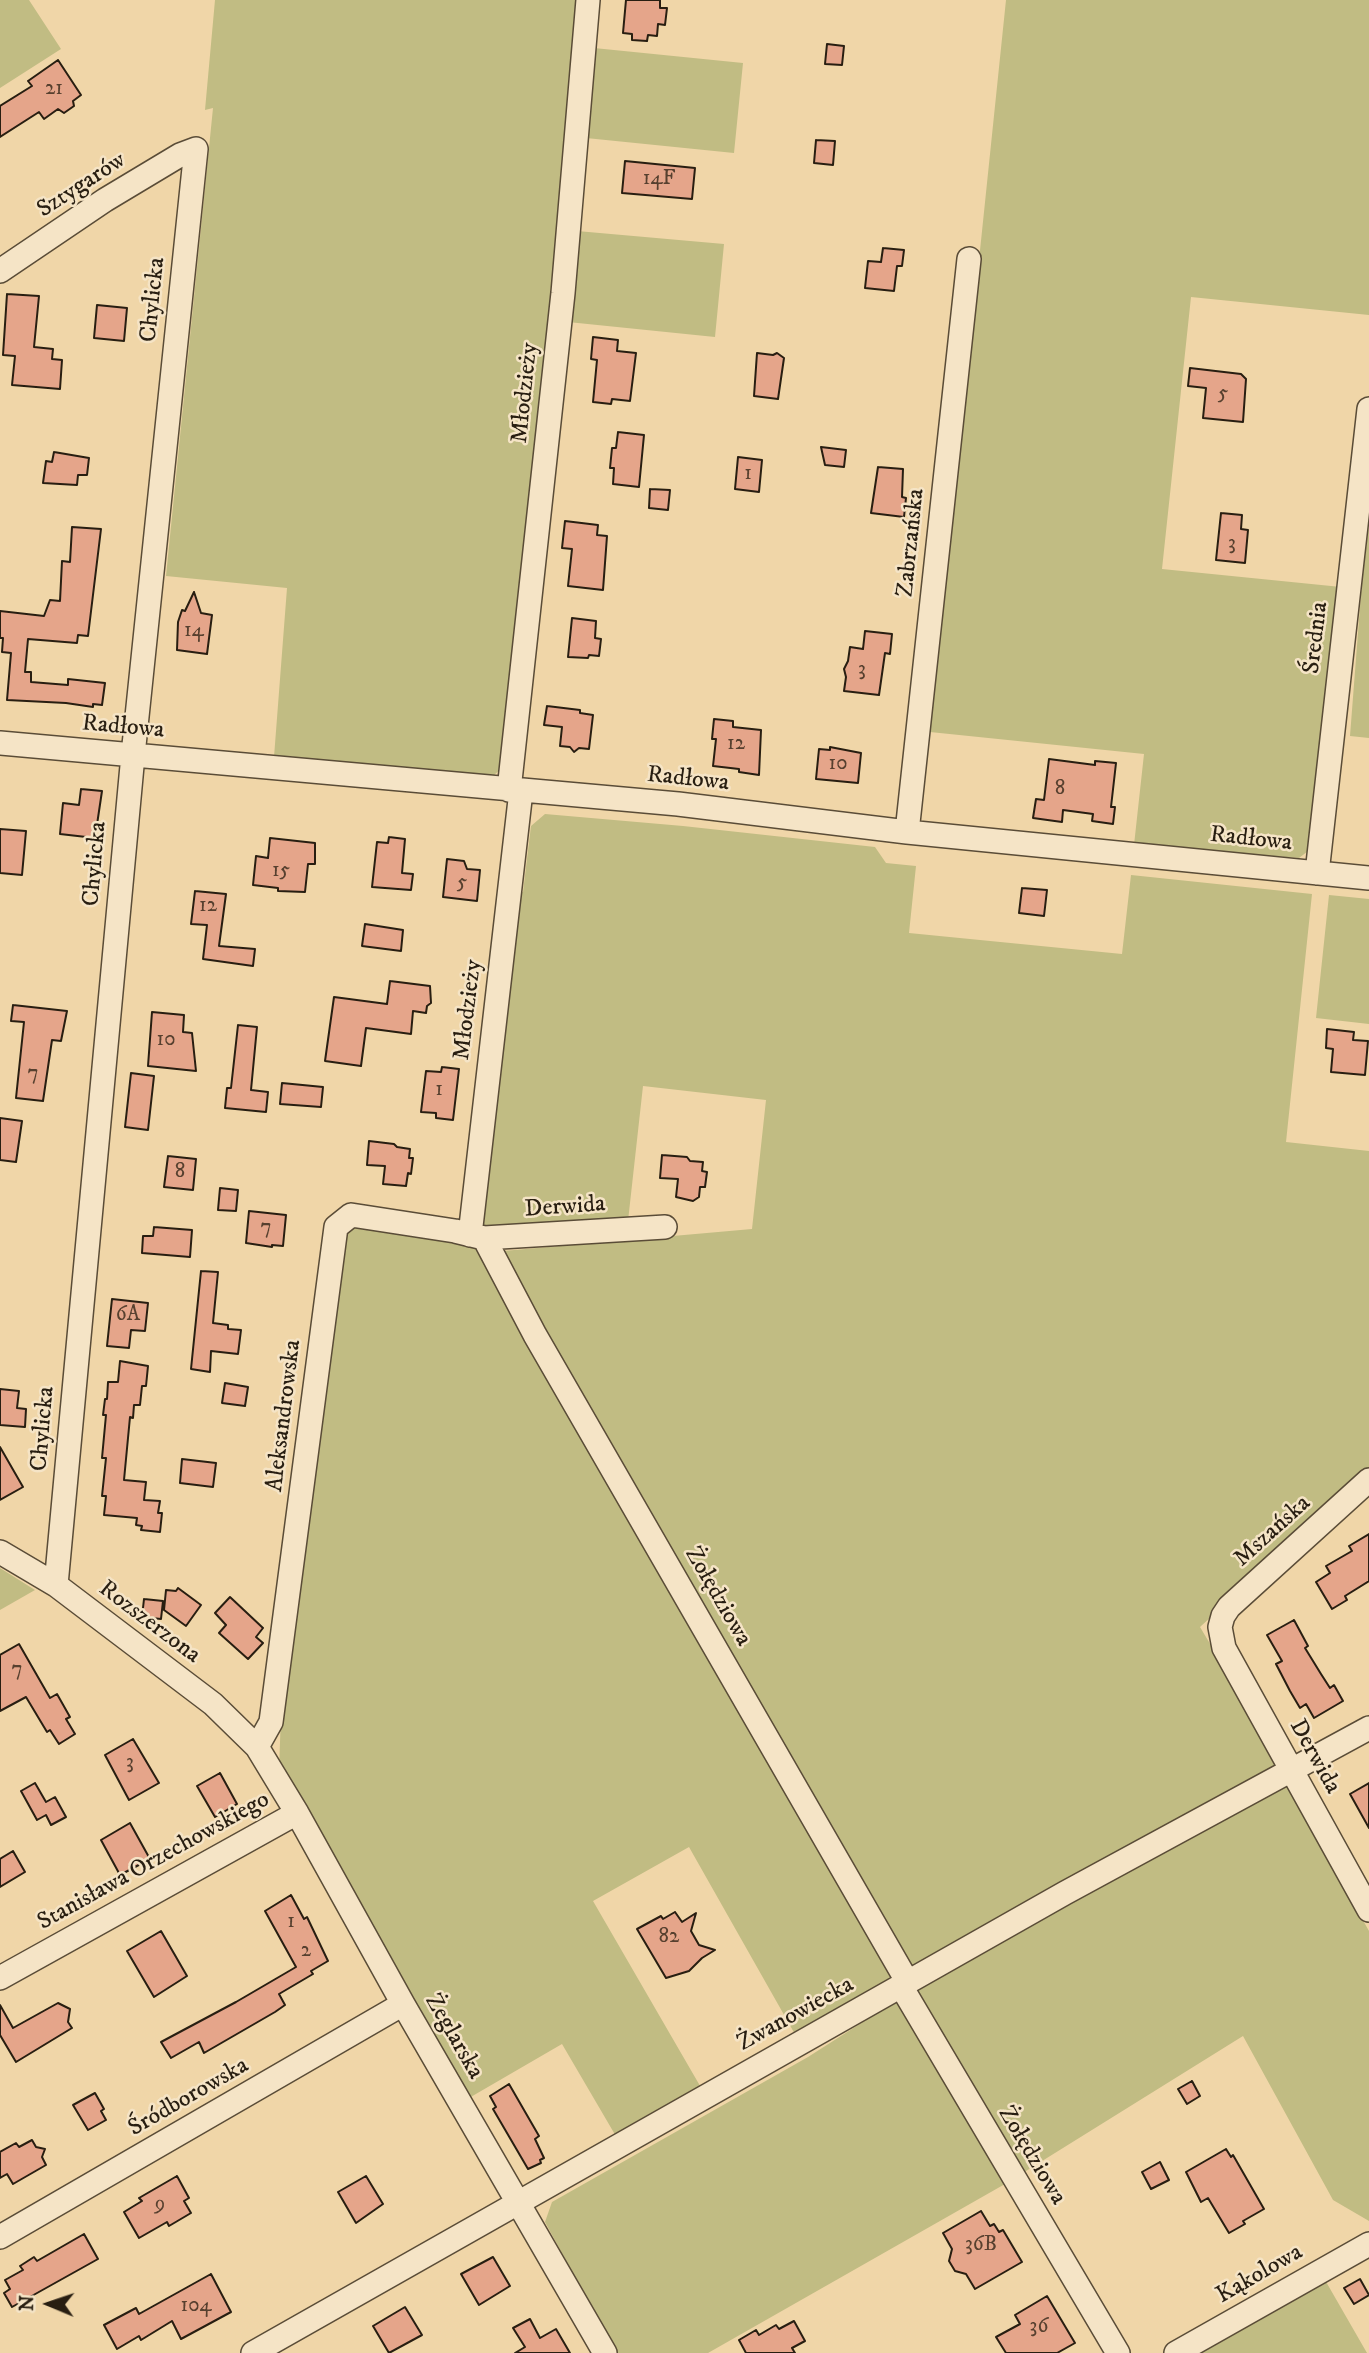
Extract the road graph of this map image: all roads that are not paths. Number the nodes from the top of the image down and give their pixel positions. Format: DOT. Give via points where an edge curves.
graph roads {
  1 [pos="588,0"];
  2 [pos="196,149"];
  3 [pos="969,259"];
  4 [pos="0,271"];
  5 [pos="1369,410"];
  6 [pos="0,743"];
  7 [pos="133,755"];
  8 [pos="515,791"];
  9 [pos="907,832"];
  10 [pos="1317,873"];
  11 [pos="1369,878"];
  12 [pos="665,1227"];
  13 [pos="477,1237"];
  14 [pos="1369,1480"];
  15 [pos="0,1552"];
  16 [pos="55,1585"];
  17 [pos="1220,1627"];
  18 [pos="1369,1728"];
  19 [pos="257,1747"];
  20 [pos="1291,1771"];
  21 [pos="297,1813"];
  22 [pos="1369,1910"];
  23 [pos="0,1978"];
  24 [pos="904,1984"];
  25 [pos="403,2004"];
  26 [pos="518,2202"];
  27 [pos="0,2237"];
  28 [pos="1369,2244"];
  29 [pos="253,2353"];
  30 [pos="606,2353"];
  31 [pos="1118,2353"];
  32 [pos="1176,2353"];
  1 -- 8 [label="street, Młodzieży"];
  2 -- 4 [label="street, Sztygarów" via="116,194"];
  2 -- 7 [label="street, Chylicka"];
  3 -- 9 [label="street, Zabrzańska"];
  5 -- 10 [label="street, Średnia"];
  6 -- 7 [label="street, Radłowa"];
  7 -- 8 [label="street, Radłowa"];
  7 -- 16 [label="street, Chylicka"];
  8 -- 9 [label="street, Radłowa" via="678,804"];
  8 -- 13 [label="street, Młodzieży"];
  9 -- 10 [label="street, Radłowa"];
  10 -- 11 [label="street, Radłowa"];
  12 -- 13 [label="street, Derwida"];
  13 -- 19 [label="street, Aleksandrowska" via="358,1215 336,1227 271,1722"];
  13 -- 24 [label="street, Żołędziowa"];
  14 -- 17 [label="street, Mszańska" via="1229,1607"];
  15 -- 16 [label="street, Rozszerzona"];
  16 -- 19 [label="street, Rozszerzona" via="213,1704"];
  17 -- 20 [label="street, Derwida" via="1224,1648"];
  18 -- 20 [label="street, Żwanowiecka"];
  19 -- 21 [label="street, Żeglarska"];
  20 -- 22 [label="street, Derwida"];
  20 -- 24 [label="street, Żwanowiecka"];
  21 -- 23 [label="street, Stanisława Orzechowskiego"];
  21 -- 25 [label="street, Żeglarska"];
  24 -- 26 [label="street, Żwanowiecka"];
  24 -- 31 [label="street, Żołędziowa"];
  25 -- 26 [label="street, Żeglarska"];
  25 -- 27 [label="street, Śródborowska"];
  26 -- 29 [label="street, Żwanowiecka"];
  26 -- 30 [label="street, Żeglarska"];
  28 -- 32 [label="street, Kąkolowa"];
}
